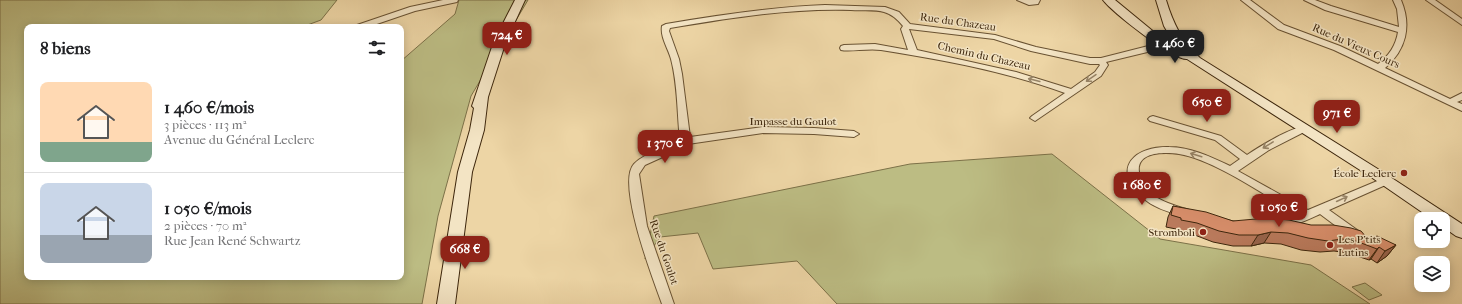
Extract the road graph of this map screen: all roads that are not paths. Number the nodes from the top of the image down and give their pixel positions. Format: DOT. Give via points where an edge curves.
graph roads {
  1 [pos="454,0"];
  2 [pos="1021,0"];
  3 [pos="1036,0"];
  4 [pos="1108,0"];
  5 [pos="1161,0"];
  6 [pos="1244,0"];
  7 [pos="1308,0"];
  8 [pos="1397,0"];
  9 [pos="1430,0"];
  10 [pos="518,1"];
  11 [pos="1462,22"];
  12 [pos="369,24"];
  13 [pos="908,26"];
  14 [pos="1402,30"];
  15 [pos="1164,45"];
  16 [pos="1180,45"];
  17 [pos="844,48"];
  18 [pos="913,52"];
  19 [pos="1101,60"];
  20 [pos="1196,61"];
  21 [pos="1379,68"];
  22 [pos="1071,92"];
  23 [pos="1462,96"];
  24 [pos="1450,102"];
  25 [pos="1462,108"];
  26 [pos="1035,118"];
  27 [pos="1153,119"];
  28 [pos="1303,129"];
  29 [pos="854,134"];
  30 [pos="686,141"];
  31 [pos="1246,159"];
  32 [pos="1231,171"];
  33 [pos="1386,181"];
  34 [pos="1321,209"];
  35 [pos="1307,215"];
  36 [pos="1195,216"];
  37 [pos="1266,222"];
  38 [pos="1462,232"];
  39 [pos="1363,245"];
  40 [pos="446,304"];
  41 [pos="668,304"];
  1 -- 12 [label="street" via="413,9"];
  2 -- 3 [label="street" via="1029,3"];
  4 -- 15 [label="main road"];
  5 -- 16 [label="main road" via="1168,24"];
  6 -- 21 [label="street, Rue du Vieux Cours" via="1281,26"];
  7 -- 14 [label="street"];
  8 -- 14 [label="street" via="1402,11"];
  9 -- 11 [label="street"];
  10 -- 40 [label="main road" via="500,41 482,97 477,130 465,172"];
  13 -- 18 [label="street" via="905,29"];
  13 -- 19 [label="street, Rue du Chazeau" via="995,37 1034,49"];
  13 -- 30 [label="street, Rue du Chazeau" via="896,14 885,9 825,7 726,16 666,26 664,31 678,72"];
  14 -- 21 [label="street" via="1397,50"];
  15 -- 16 [label="street, Rue du Chazeau"];
  15 -- 19 [label="street, Rue du Chazeau"];
  15 -- 20 [label="main road"];
  16 -- 20 [label="main road"];
  17 -- 18 [label="street, Chemin du Chazeau" via="879,47"];
  22 -- 18 [label="street, Chemin du Chazeau, one-way" via="1002,70"];
  19 -- 22 [label="street, one-way" via="1104,65 1098,74"];
  20 -- 28 [label="main road"];
  21 -- 24 [label="street, Rue du Vieux Cours"];
  22 -- 26 [label="street"];
  23 -- 24 [label="street"];
  24 -- 25 [label="street, Rue du Vieux Cours"];
  27 -- 31 [label="street" via="1218,138"];
  28 -- 31 [label="street, one-way" via="1272,143"];
  28 -- 33 [label="main road"];
  29 -- 30 [label="street, Impasse du Goulot" via="763,130"];
  30 -- 41 [label="street, Rue du Goulot" via="634,168 641,226"];
  31 -- 32 [label="street"];
  32 -- 35 [label="street"];
  32 -- 36 [label="street, one-way" via="1202,157 1175,150 1156,150 1144,153 1136,159 1132,167 1133,177 1148,197 1162,205"];
  34 -- 33 [label="street, one-way"];
  33 -- 38 [label="main road"];
  34 -- 35 [label="street"];
  34 -- 39 [label="street" via="1356,235"];
  35 -- 37 [label="street" via="1288,222"];
}
